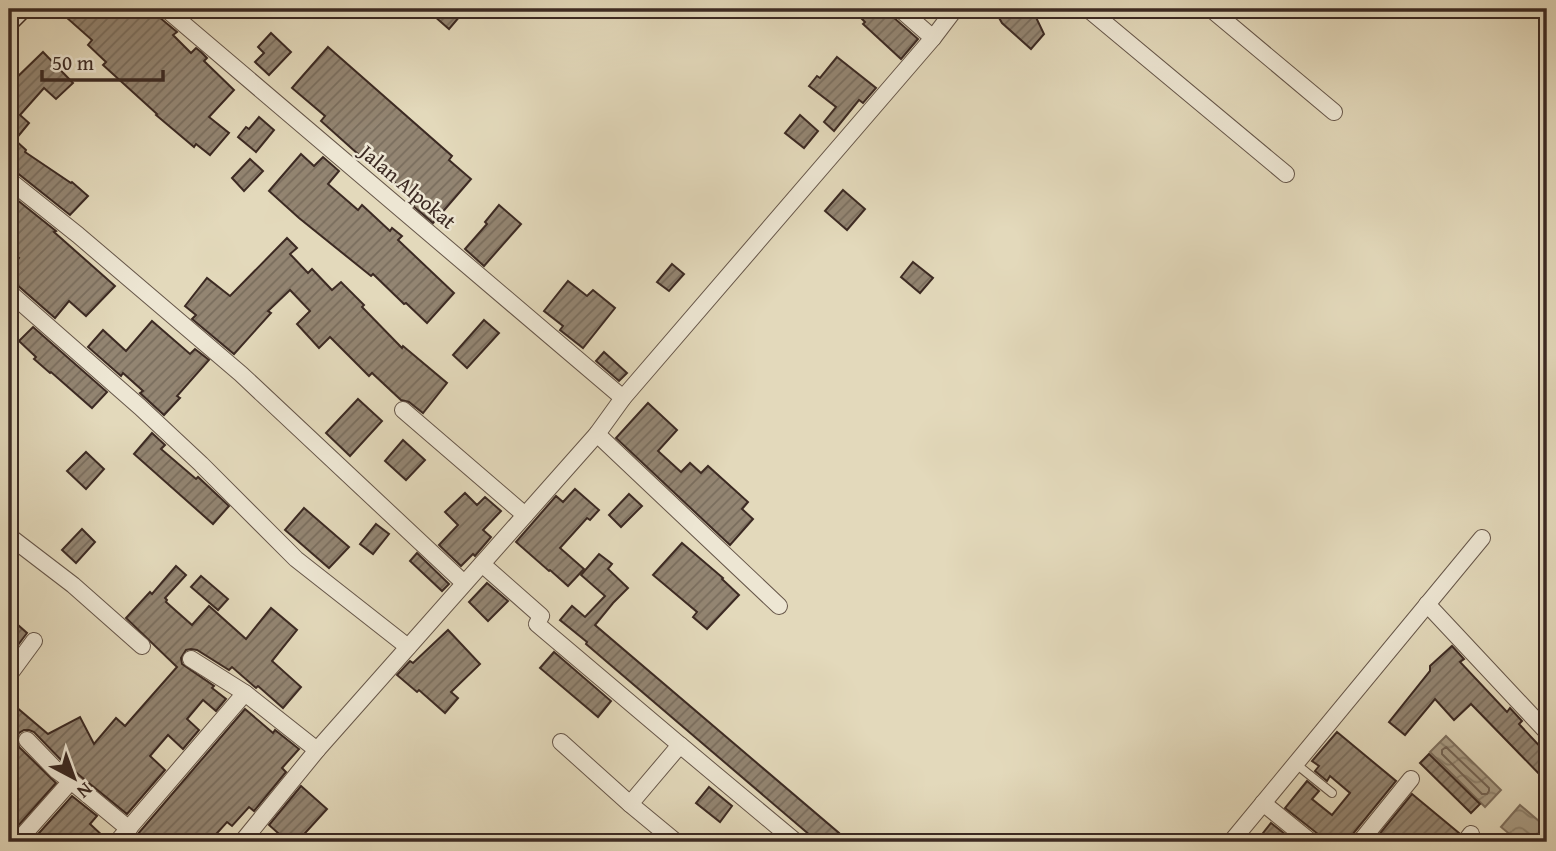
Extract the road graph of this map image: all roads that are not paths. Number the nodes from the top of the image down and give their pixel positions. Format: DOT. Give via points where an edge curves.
graph roads {
  1 [pos="20,9"];
  2 [pos="166,9"];
  3 [pos="900,9"];
  4 [pos="955,9"];
  5 [pos="1088,9"];
  6 [pos="1211,9"];
  7 [pos="9,20"];
  8 [pos="933,38"];
  9 [pos="1334,113"];
  10 [pos="1286,174"];
  11 [pos="9,180"];
  12 [pos="9,292"];
  13 [pos="623,398"];
  14 [pos="403,410"];
  15 [pos="597,434"];
  16 [pos="525,515"];
  17 [pos="9,536"];
  18 [pos="1482,538"];
  19 [pos="482,564"];
  20 [pos="464,583"];
  21 [pos="1427,604"];
  22 [pos="779,606"];
  23 [pos="34,641"];
  24 [pos="142,646"];
  25 [pos="408,647"];
  26 [pos="191,659"];
  27 [pos="10,672"];
  28 [pos="244,693"];
  29 [pos="1547,732"];
  30 [pos="27,740"];
  31 [pos="561,742"];
  32 [pos="680,745"];
  33 [pos="317,750"];
  34 [pos="1296,764"];
  35 [pos="1411,779"];
  36 [pos="71,781"];
  37 [pos="1332,793"];
  38 [pos="1263,803"];
  39 [pos="630,804"];
  40 [pos="129,829"];
  41 [pos="17,842"];
  42 [pos="117,842"];
  43 [pos="242,842"];
  44 [pos="676,842"];
  45 [pos="796,842"];
  46 [pos="1231,842"];
  47 [pos="1311,842"];
  48 [pos="1360,842"];
  1 -- 7 [label="street"];
  2 -- 13 [label="street, Jalan Alpokat"];
  3 -- 8 [label="street"];
  4 -- 8 [label="street"];
  5 -- 10 [label="street"];
  6 -- 9 [label="street"];
  8 -- 13 [label="street"];
  11 -- 20 [label="street" via="241,374"];
  12 -- 25 [label="street" via="140,407 296,559"];
  13 -- 15 [label="street"];
  14 -- 16 [label="street"];
  15 -- 16 [label="street"];
  15 -- 22 [label="street"];
  16 -- 19 [label="street"];
  17 -- 24 [label="street" via="73,584"];
  18 -- 21 [label="street"];
  19 -- 20 [label="street"];
  19 -- 32 [label="street" via="541,616 537,624"];
  20 -- 25 [label="street"];
  21 -- 29 [label="street"];
  21 -- 34 [label="street"];
  23 -- 27 [label="street"];
  25 -- 33 [label="street"];
  26 -- 28 [label="street"];
  28 -- 33 [label="street"];
  28 -- 40 [label="street"];
  30 -- 36 [label="street"];
  31 -- 39 [label="street"];
  32 -- 39 [label="street"];
  32 -- 45 [label="street"];
  33 -- 43 [label="street"];
  34 -- 37 [label="lane"];
  34 -- 38 [label="street"];
  35 -- 48 [label="street"];
  36 -- 40 [label="street"];
  36 -- 41 [label="street"];
  38 -- 46 [label="street"];
  38 -- 47 [label="street"];
  39 -- 44 [label="street"];
  40 -- 42 [label="street"];
}
